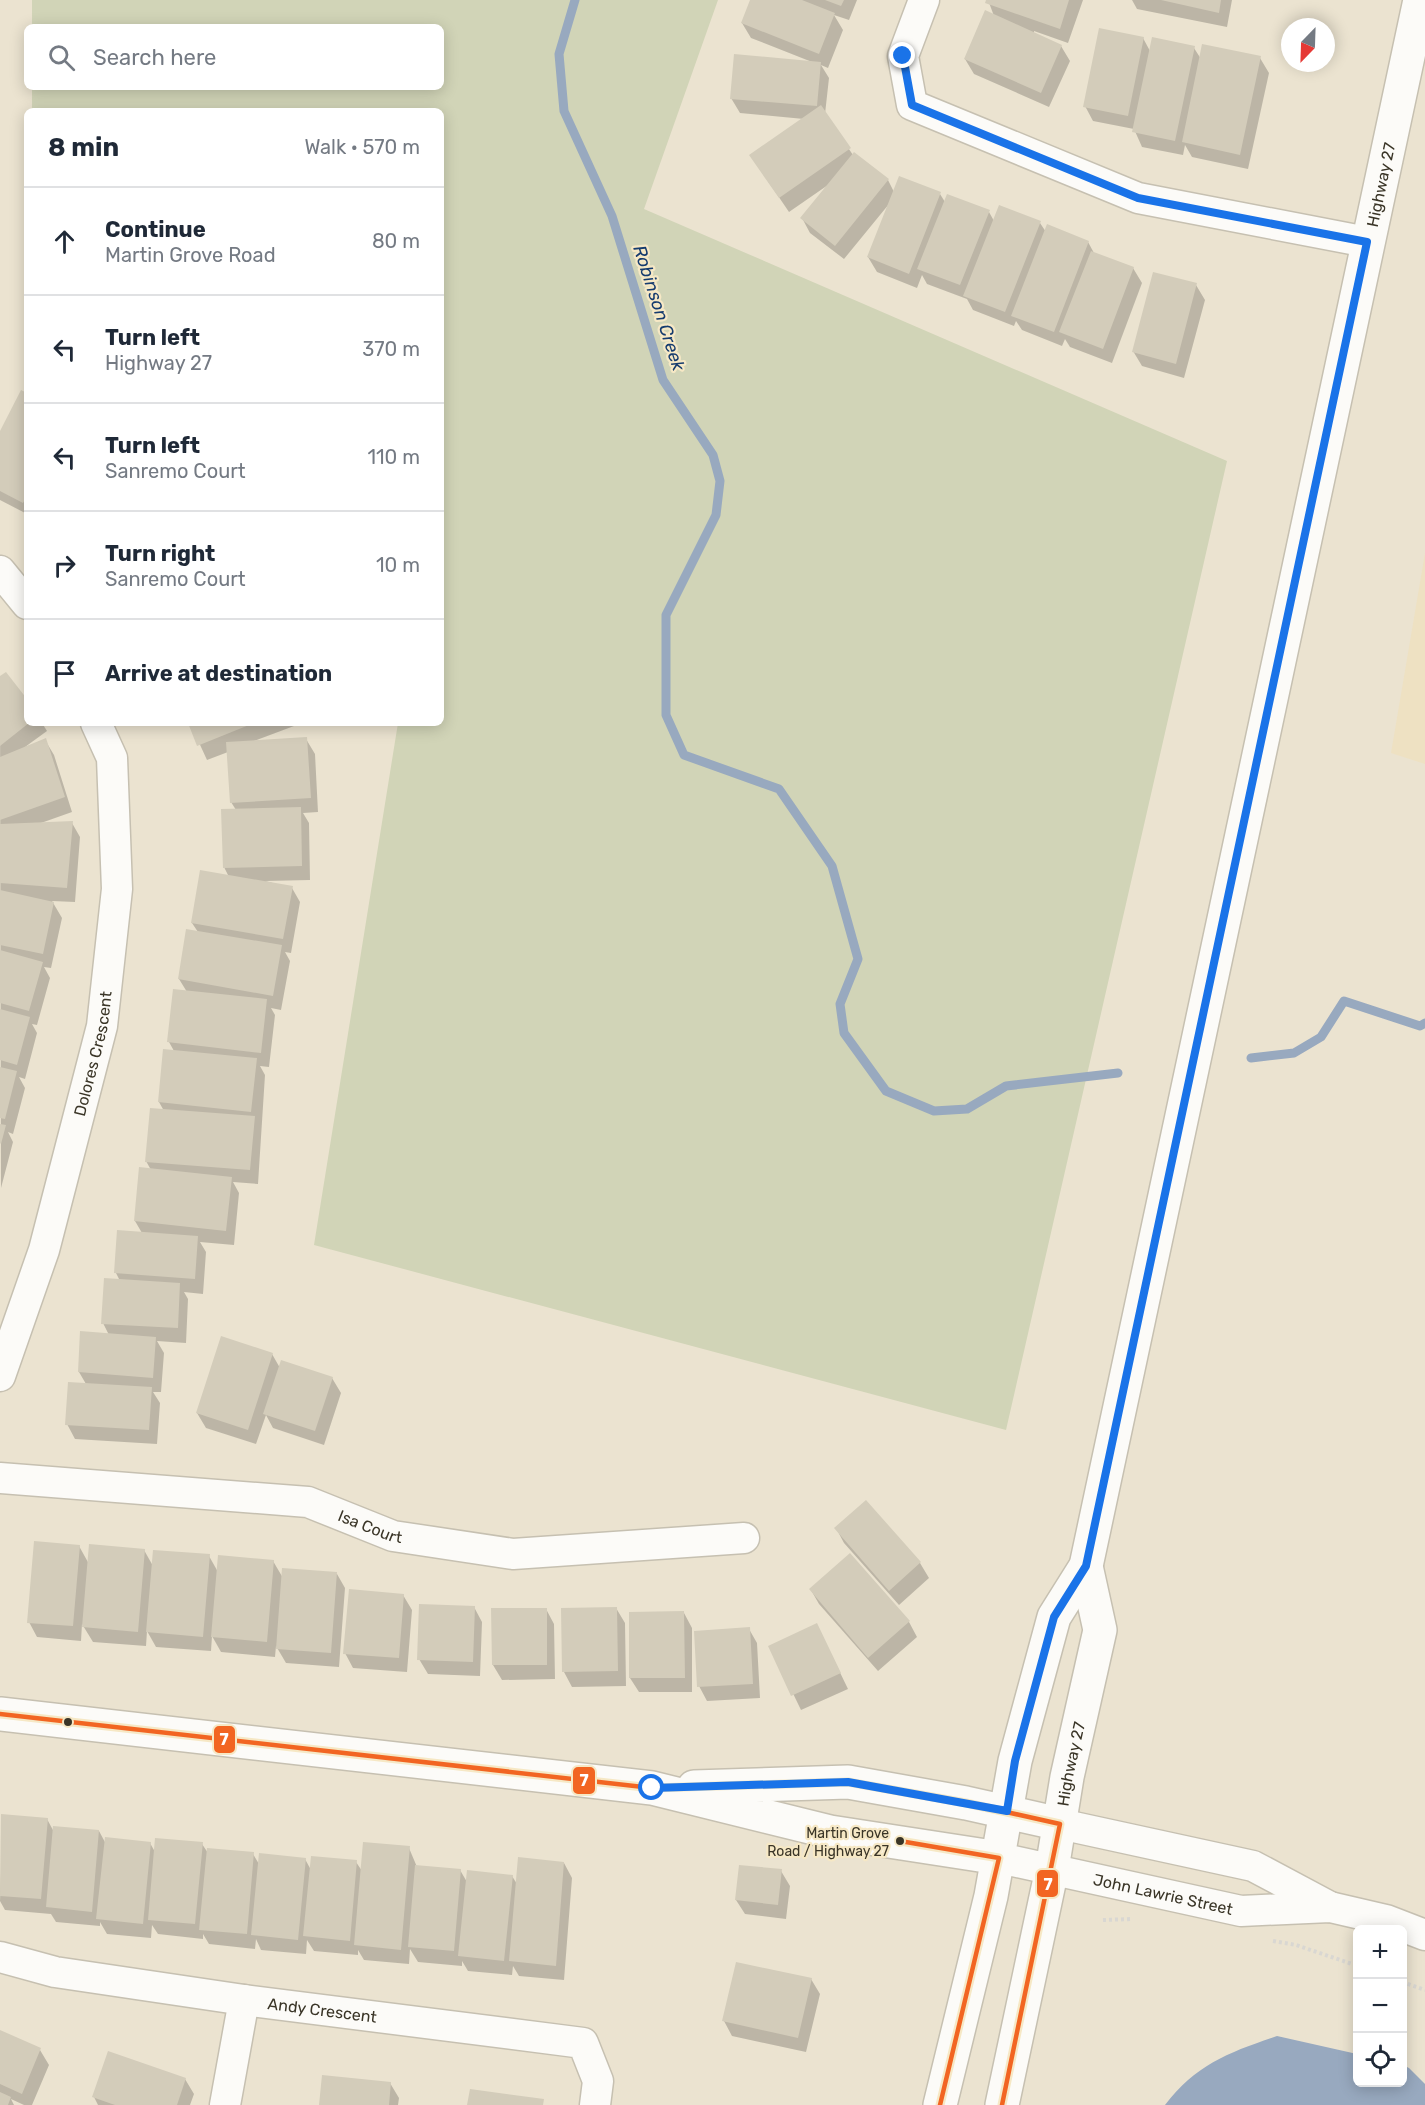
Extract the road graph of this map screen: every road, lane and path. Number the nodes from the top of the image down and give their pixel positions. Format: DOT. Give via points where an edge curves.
graph roads {
  1 [pos="924,0"];
  2 [pos="1420,0"];
  3 [pos="1367,242"];
  4 [pos="0,571"];
  5 [pos="24,600"];
  6 [pos="97,726"];
  7 [pos="0,1376"];
  8 [pos="0,1478"];
  9 [pos="744,1538"];
  10 [pos="1086,1566"];
  11 [pos="0,1714"];
  12 [pos="652,1788"];
  13 [pos="1007,1811"];
  14 [pos="1060,1824"];
  15 [pos="999,1858"];
  16 [pos="1052,1869"];
  17 [pos="1330,1908"];
  18 [pos="1425,1935"];
  19 [pos="0,1957"];
  20 [pos="1407,1984"];
  21 [pos="1425,1990"];
  22 [pos="244,2000"];
  23 [pos="225,2105"];
  24 [pos="595,2105"];
  25 [pos="940,2105"];
  26 [pos="1002,2105"];
  1 -- 3 [label="street" via="903,56 912,105 1138,198"];
  2 -- 3 [label="main road, Highway 27"];
  3 -- 10 [label="main road, Highway 27"];
  4 -- 5 [label="street"];
  6 -- 7 [label="street, Dolores Crescent" via="112,758 117,889 102,1026 45,1250"];
  8 -- 9 [label="street, Isa Court" via="308,1502 393,1536 513,1554"];
  10 -- 13 [label="main road, Highway 27" via="1054,1617 1015,1761"];
  10 -- 14 [label="main road, Highway 27" via="1100,1630"];
  11 -- 12 [label="main road"];
  12 -- 13 [label="main road" via="848,1782"];
  12 -- 15 [label="main road" via="830,1832"];
  13 -- 14 [label="main road"];
  13 -- 15 [label="main road, Highway 27"];
  14 -- 16 [label="main road, Highway 27"];
  14 -- 17 [label="street, John Lawrie Street" via="1253,1866"];
  15 -- 16 [label="street, John Lawrie Street"];
  15 -- 25 [label="main road, Highway 27"];
  16 -- 17 [label="street, John Lawrie Street" via="1241,1911"];
  16 -- 26 [label="main road, Highway 27"];
  17 -- 18 [label="street, John Lawrie Street" via="1386,1920"];
  19 -- 22 [label="street, Andy Crescent" via="55,1971"];
  20 -- 21 [label="path"];
  22 -- 23 [label="street"];
  22 -- 24 [label="street, Andy Crescent" via="583,2043 598,2081"];
}
